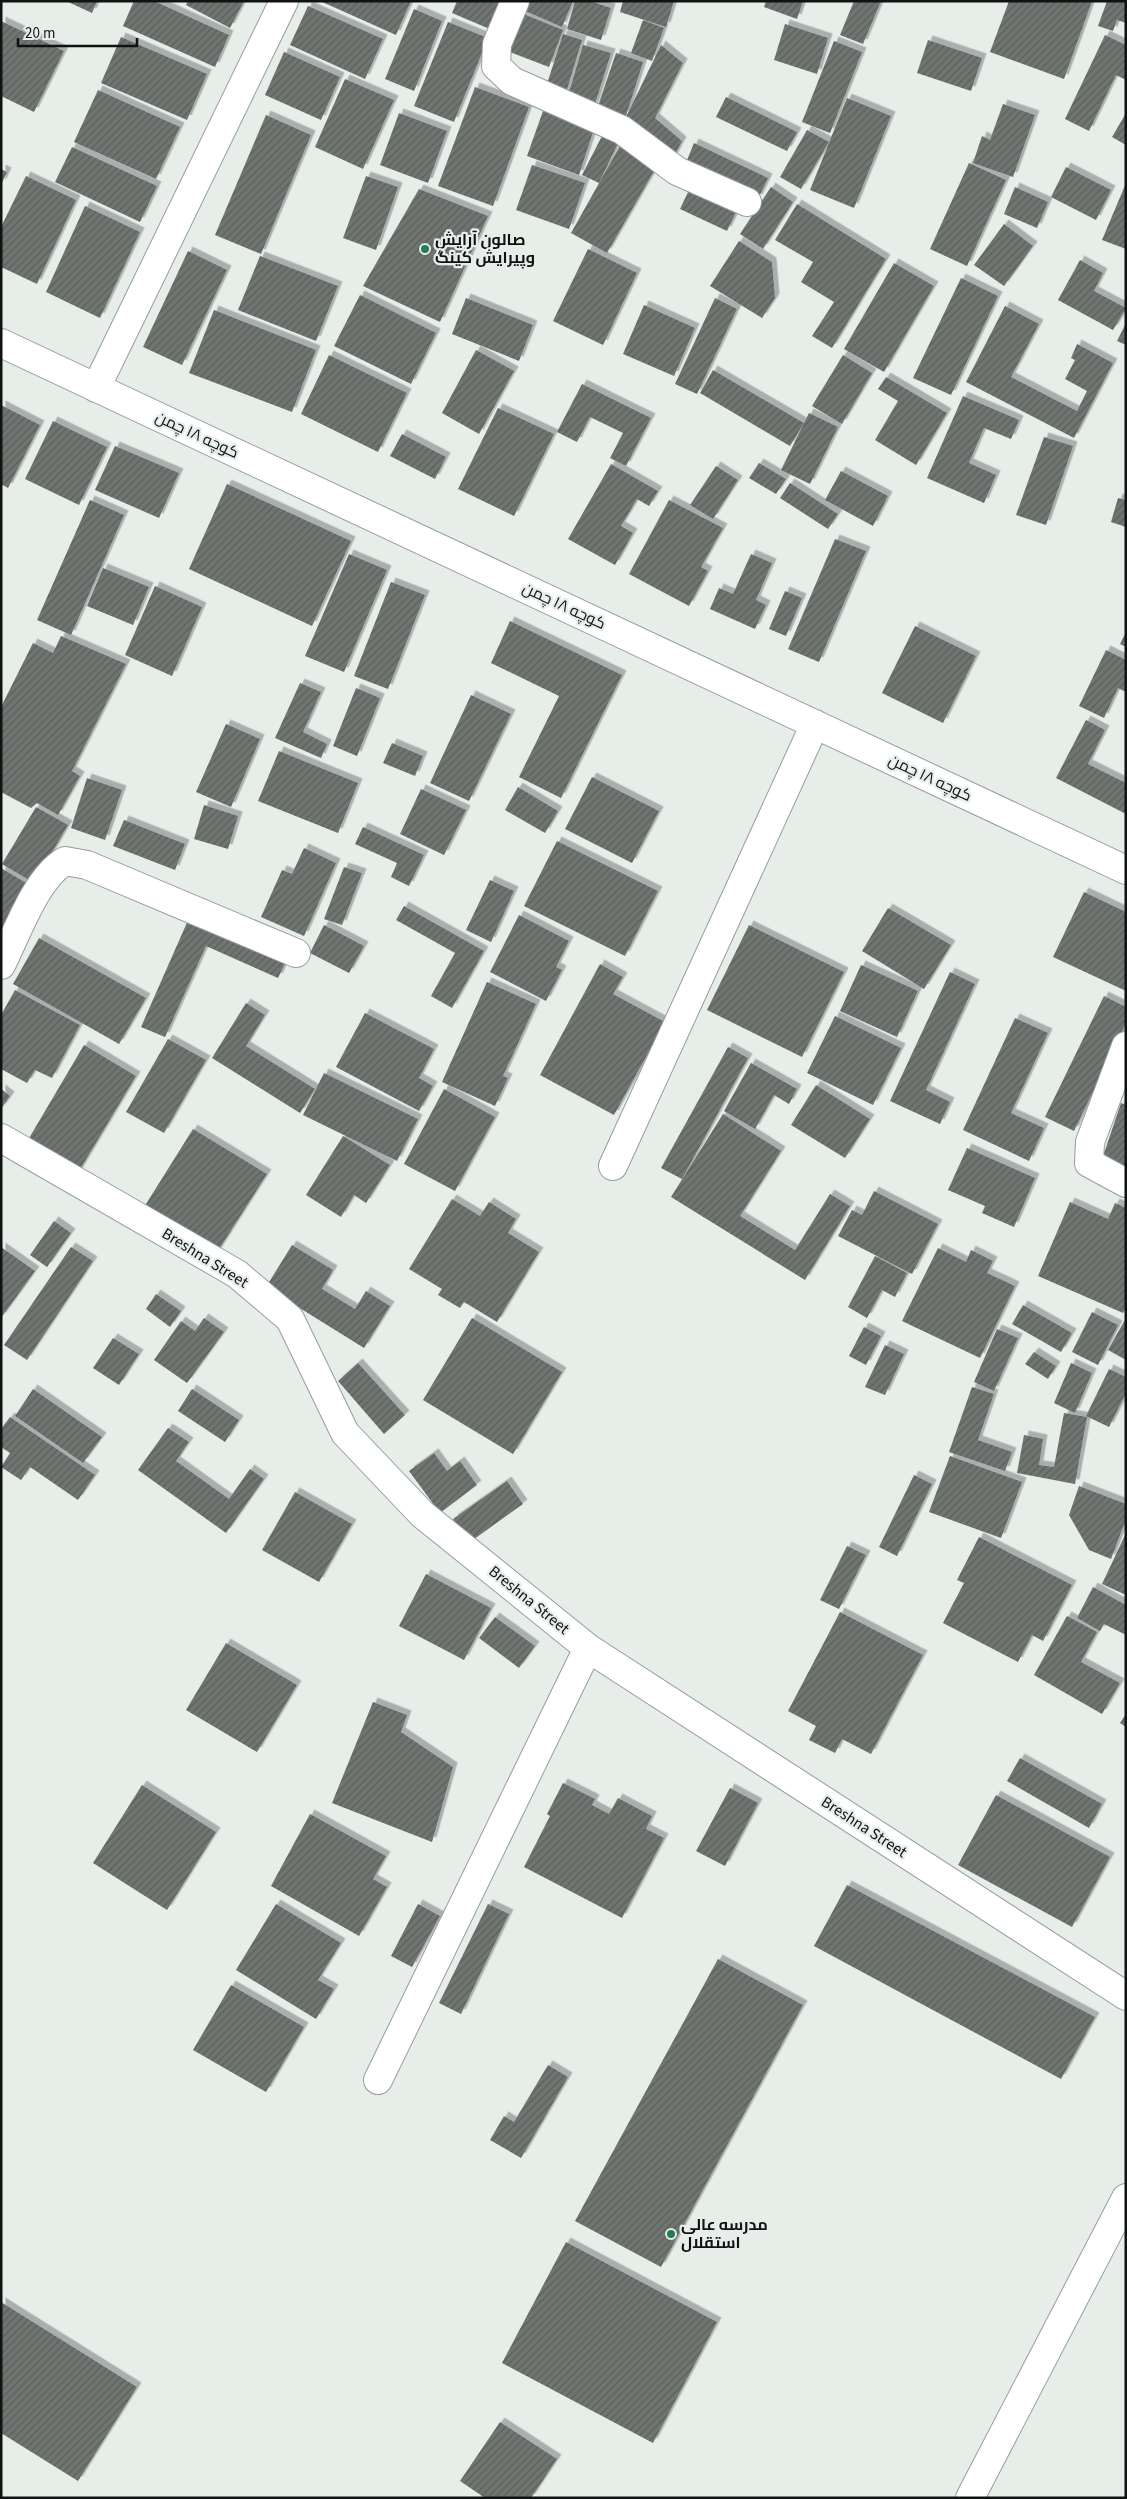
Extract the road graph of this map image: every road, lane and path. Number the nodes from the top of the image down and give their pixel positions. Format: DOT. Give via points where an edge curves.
graph roads {
  1 [pos="284,1"];
  2 [pos="515,1"];
  3 [pos="747,202"];
  4 [pos="1,343"];
  5 [pos="96,388"];
  6 [pos="815,724"];
  7 [pos="1126,870"];
  8 [pos="296,953"];
  9 [pos="1,965"];
  10 [pos="1126,1046"];
  11 [pos="1,1138"];
  12 [pos="613,1166"];
  13 [pos="1126,1183"];
  14 [pos="588,1648"];
  15 [pos="1126,1996"];
  16 [pos="378,2080"];
  17 [pos="1126,2198"];
  18 [pos="970,2498"];
  1 -- 5 [label="street"];
  2 -- 3 [label="street" via="497,44 496,66 512,81 622,130 677,171"];
  4 -- 5 [label="street, كوچه ١٨ چمن"];
  5 -- 6 [label="street, كوچه ١٨ چمن"];
  6 -- 7 [label="street, كوچه ١٨ چمن"];
  6 -- 12 [label="street"];
  8 -- 9 [label="street" via="87,865 65,861 56,867 39,890"];
  10 -- 13 [label="street" via="1090,1142 1089,1163"];
  11 -- 14 [label="street, Breshna Street" via="245,1281 290,1320 345,1433 422,1514"];
  14 -- 15 [label="street, Breshna Street"];
  14 -- 16 [label="street"];
  17 -- 18 [label="street"];
}
